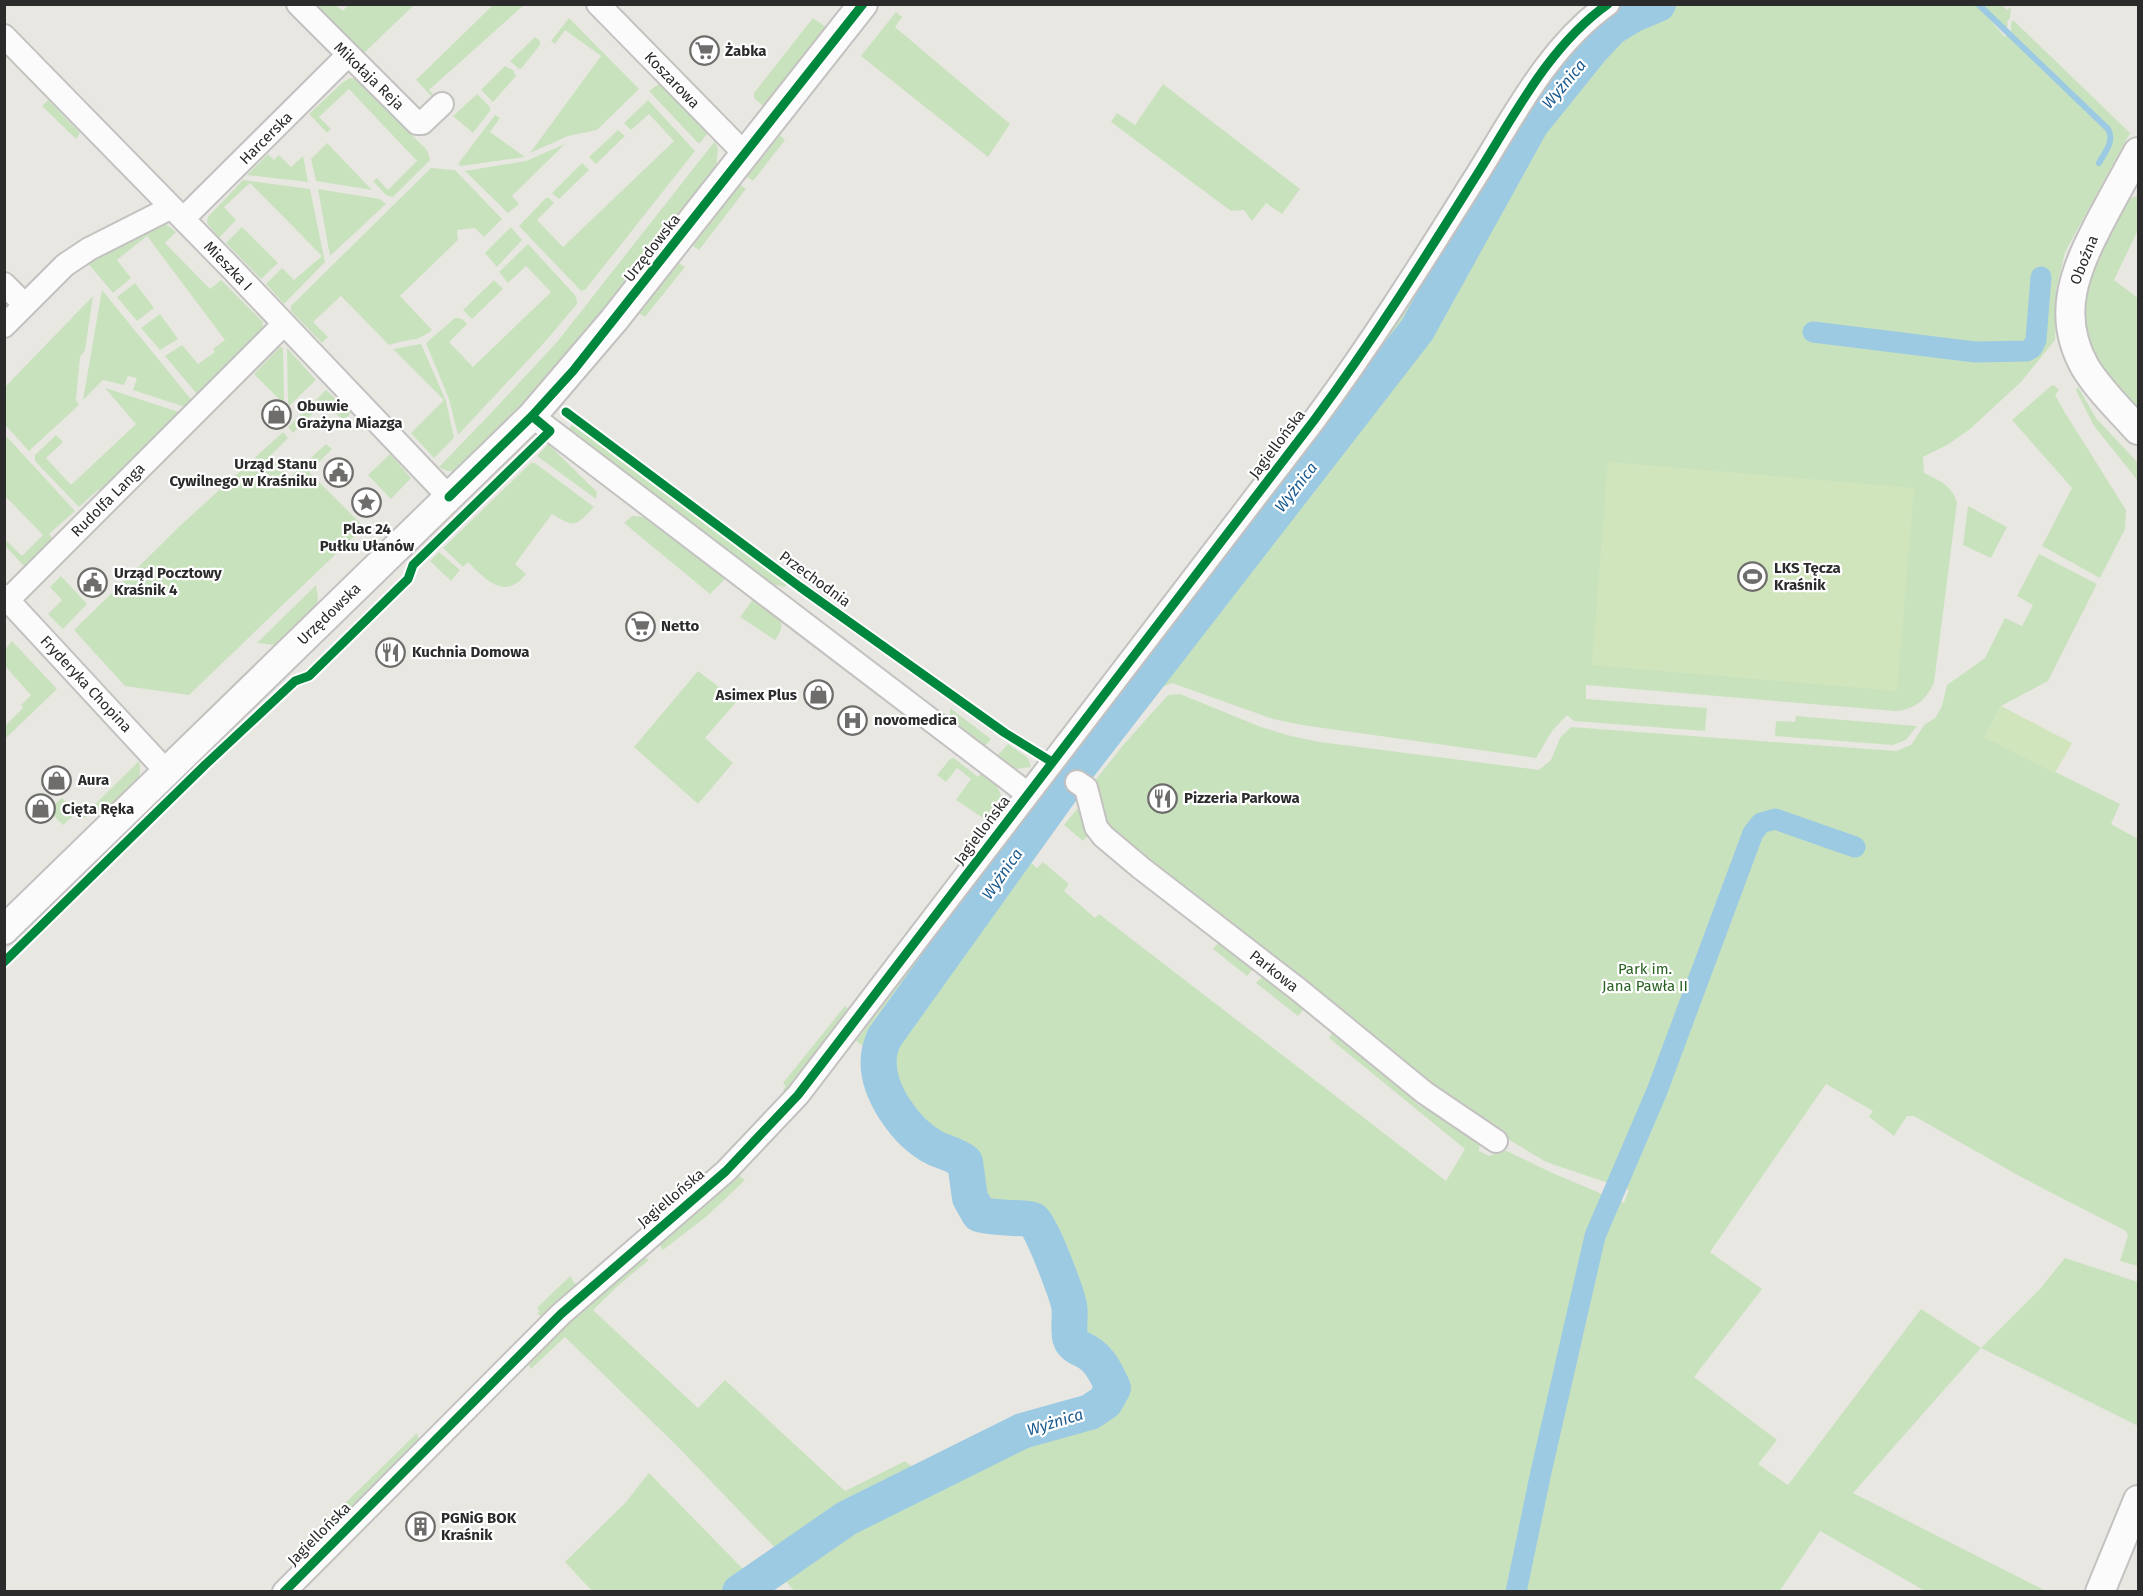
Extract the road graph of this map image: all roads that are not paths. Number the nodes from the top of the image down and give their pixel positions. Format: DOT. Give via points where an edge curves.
graph roads {
  1 [pos="298,4"];
  2 [pos="598,4"];
  3 [pos="863,4"];
  4 [pos="1608,4"];
  5 [pos="4,36"];
  6 [pos="348,55"];
  7 [pos="442,104"];
  8 [pos="2139,152"];
  9 [pos="746,155"];
  10 [pos="2131,183"];
  11 [pos="177,213"];
  12 [pos="4,284"];
  13 [pos="25,305"];
  14 [pos="284,324"];
  15 [pos="4,326"];
  16 [pos="532,416"];
  17 [pos="2139,429"];
  18 [pos="449,497"];
  19 [pos="6,598"];
  20 [pos="166,772"];
  21 [pos="1065,772"];
  22 [pos="1028,794"];
  23 [pos="4,930"];
  24 [pos="1496,1141"];
  25 [pos="2139,1500"];
  26 [pos="284,1592"];
  27 [pos="2100,1592"];
  1 -- 6 [label="street, Mikołaja Reja"];
  2 -- 9 [label="street, Koszarowa"];
  3 -- 9 [label="street, Urzędowska"];
  4 -- 21 [label="street, Jagiellońska" via="1579,27 1561,48 1350,372"];
  5 -- 11 [label="street, Mieszka I"];
  6 -- 7 [label="street, Mikołaja Reja" via="417,123 422,123"];
  6 -- 11 [label="street, Harcerska"];
  8 -- 10 [label="street, Oboźna"];
  9 -- 16 [label="street, Urzędowska" via="615,320"];
  10 -- 17 [label="street, Oboźna" via="2082,257 2072,292 2070,321 2085,366"];
  11 -- 13 [label="street, Harcerska" via="88,249 65,265"];
  11 -- 14 [label="street, Mieszka I"];
  12 -- 13 [label="street"];
  13 -- 15 [label="street, Harcerska"];
  14 -- 18 [label="street, Mieszka I"];
  14 -- 19 [label="street, Rudolfa Langa"];
  16 -- 18 [label="street, Urzędowska"];
  16 -- 22 [label="street"];
  18 -- 20 [label="street, Urzędowska"];
  19 -- 20 [label="street, Fryderyka Chopina"];
  20 -- 23 [label="street, Urzędowska"];
  21 -- 22 [label="street, Jagiellońska"];
  21 -- 24 [label="street, Parkowa" via="1086,788 1096,827 1103,836 1425,1094"];
  22 -- 26 [label="street, Jagiellońska" via="798,1095 750,1148 561,1314"];
  25 -- 27 [label="street"];
}
